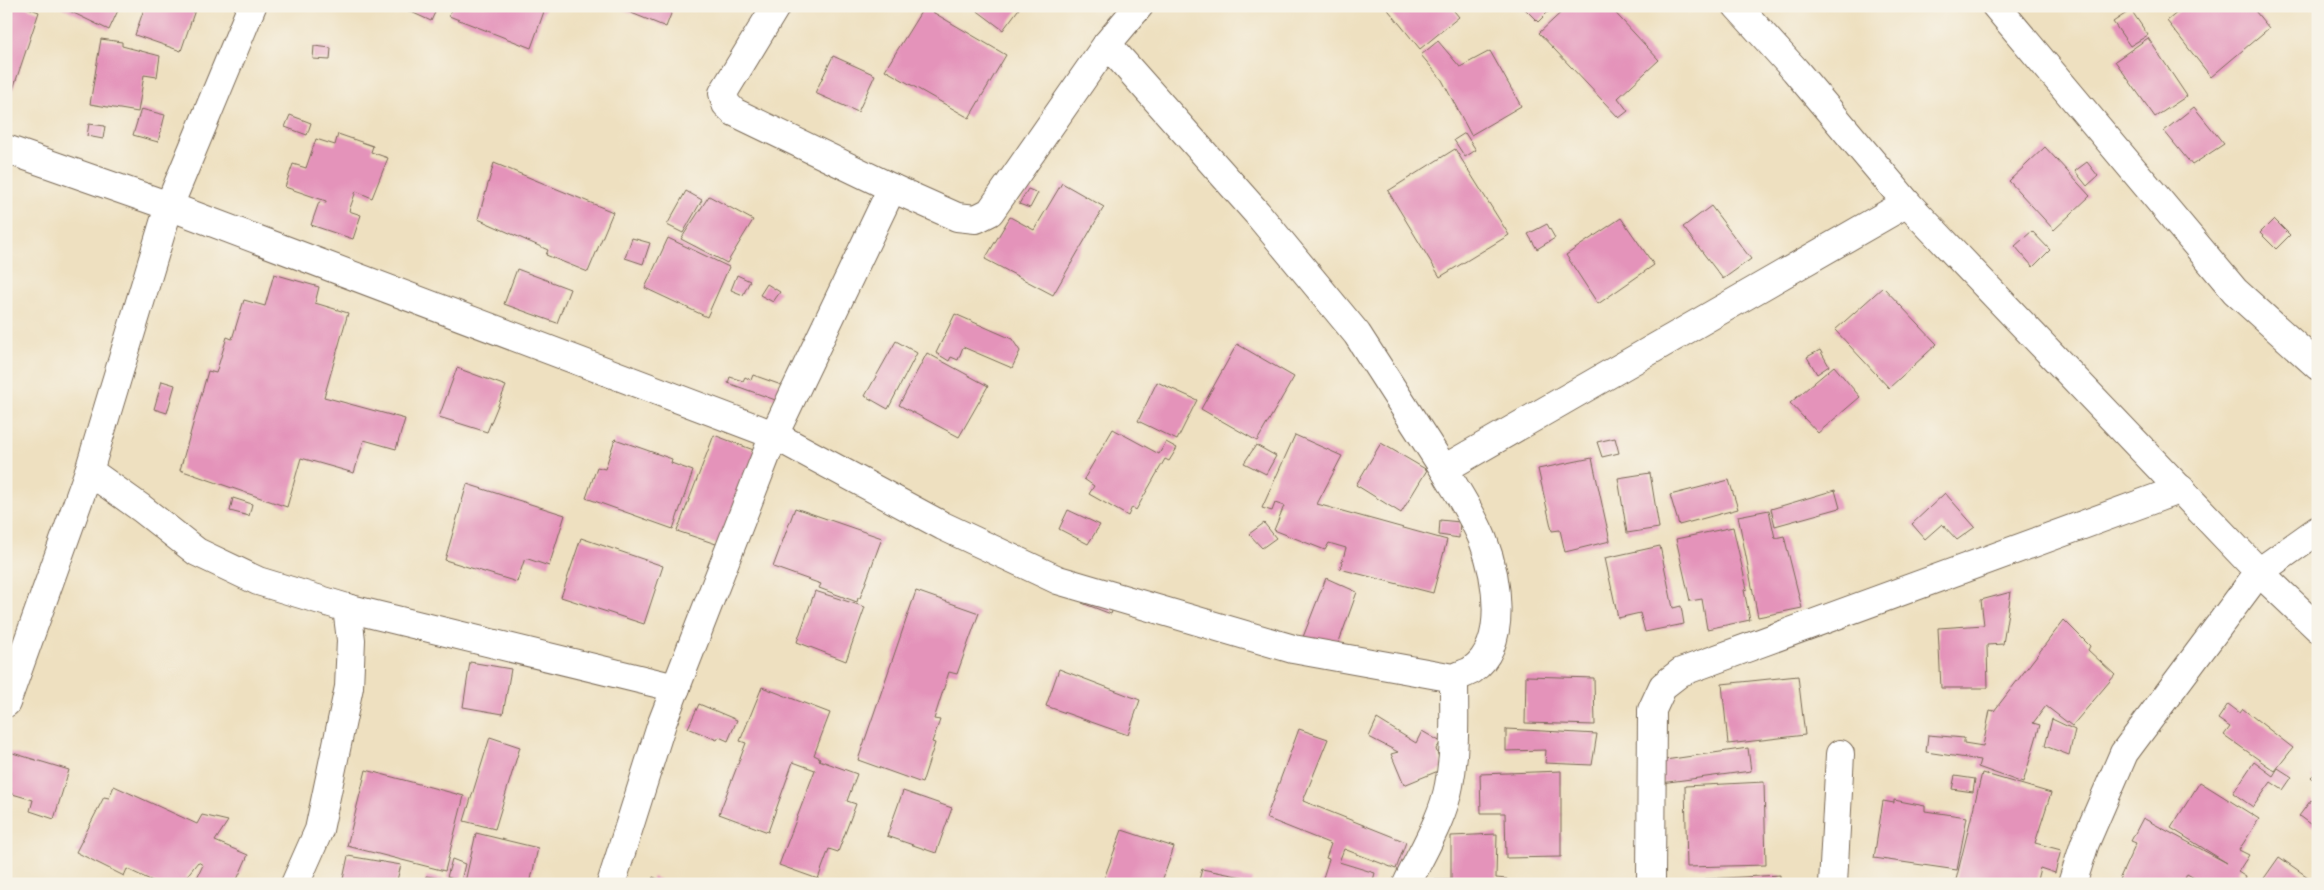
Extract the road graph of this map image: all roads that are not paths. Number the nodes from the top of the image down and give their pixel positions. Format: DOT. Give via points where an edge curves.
graph roads {
  1 [pos="252,6"];
  2 [pos="776,6"];
  3 [pos="1139,6"];
  4 [pos="1737,6"];
  5 [pos="1996,6"];
  6 [pos="1107,44"];
  7 [pos="6,149"];
  8 [pos="892,188"];
  9 [pos="1907,203"];
  10 [pos="168,206"];
  11 [pos="2318,366"];
  12 [pos="774,435"];
  13 [pos="1444,469"];
  14 [pos="89,471"];
  15 [pos="2181,489"];
  16 [pos="2318,530"];
  17 [pos="2259,572"];
  18 [pos="347,608"];
  19 [pos="2318,628"];
  20 [pos="1454,678"];
  21 [pos="8,688"];
  22 [pos="676,688"];
  23 [pos="1840,754"];
  24 [pos="295,884"];
  25 [pos="611,884"];
  26 [pos="1408,884"];
  27 [pos="1651,884"];
  28 [pos="1833,884"];
  29 [pos="2072,884"];
  1 -- 10 [label="street"];
  2 -- 8 [label="street" via="723,93 726,104 734,112"];
  3 -- 6 [label="street"];
  4 -- 9 [label="street"];
  5 -- 11 [label="street" via="2236,291"];
  6 -- 8 [label="street" via="990,212 976,219 957,217"];
  6 -- 13 [label="street" via="1257,213 1357,334"];
  7 -- 10 [label="street"];
  8 -- 12 [label="street"];
  9 -- 13 [label="street"];
  9 -- 15 [label="street"];
  10 -- 12 [label="street"];
  10 -- 14 [label="street"];
  12 -- 20 [label="street" via="943,526 1058,580 1294,649"];
  12 -- 22 [label="street"];
  13 -- 20 [label="street" via="1483,539 1493,574 1497,612 1495,633 1485,656 1472,670"];
  14 -- 18 [label="street" via="197,552 258,582"];
  14 -- 21 [label="street"];
  15 -- 17 [label="street"];
  15 -- 27 [label="street" via="1680,672 1663,686 1652,710"];
  16 -- 17 [label="street"];
  17 -- 19 [label="street"];
  17 -- 29 [label="street" via="2124,754 2085,843"];
  18 -- 22 [label="street"];
  18 -- 24 [label="street" via="351,640 349,687 319,830"];
  20 -- 26 [label="street" via="1453,762 1449,787 1442,810"];
  22 -- 25 [label="street"];
  23 -- 28 [label="street"];
}
